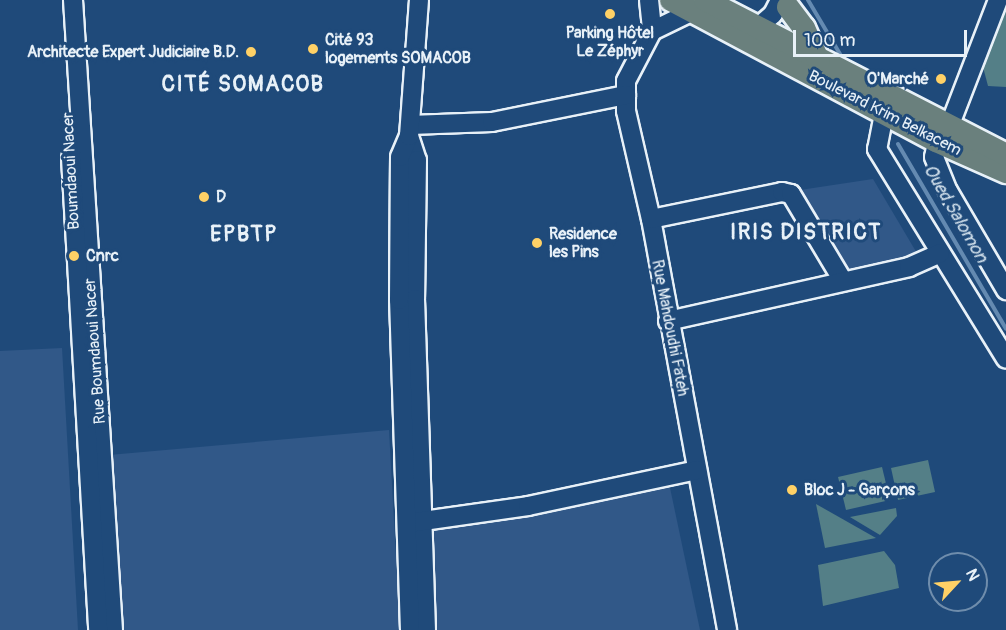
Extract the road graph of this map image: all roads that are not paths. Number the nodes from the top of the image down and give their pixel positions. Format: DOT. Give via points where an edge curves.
graph roads {
  1 [pos="62,0"];
  2 [pos="73,0"];
  3 [pos="419,0"];
  4 [pos="649,0"];
  5 [pos="670,0"];
  6 [pos="998,0"];
  7 [pos="784,2"];
  8 [pos="698,6"];
  9 [pos="757,28"];
  10 [pos="652,31"];
  11 [pos="775,47"];
  12 [pos="819,60"];
  13 [pos="626,95"];
  14 [pos="884,114"];
  15 [pos="409,130"];
  16 [pos="946,139"];
  17 [pos="1006,154"];
  18 [pos="1006,172"];
  19 [pos="651,219"];
  20 [pos="940,253"];
  21 [pos="843,281"];
  22 [pos="1006,290"];
  23 [pos="668,321"];
  24 [pos="1006,359"];
  25 [pos="696,470"];
  26 [pos="414,523"];
  27 [pos="98,630"];
  28 [pos="113,630"];
  29 [pos="410,630"];
  30 [pos="426,630"];
  31 [pos="728,630"];
  1 -- 27 [label="street, Boumdaoui Nacer"];
  2 -- 28 [label="street, Rue Boumdaoui Nacer"];
  3 -- 15 [label="street"];
  4 -- 10 [label="street"];
  5 -- 8 [label="main road, Boulevard Krim Belkacem"];
  6 -- 16 [label="street"];
  7 -- 9 [label="street"];
  7 -- 11 [label="street" via="790,22"];
  7 -- 12 [label="main road" via="804,28"];
  8 -- 9 [label="main road, Boulevard Krim Belkacem"];
  8 -- 10 [label="street"];
  8 -- 11 [label="main road, Boulevard Krim Belkacem"];
  9 -- 11 [label="main road, Boulevard Krim Belkacem"];
  10 -- 13 [label="street, Rue Mahdoudhi Fateh" via="626,81"];
  11 -- 12 [label="main road, Boulevard Krim Belkacem"];
  11 -- 14 [label="main road, Boulevard Krim Belkacem"];
  12 -- 16 [label="main road, Boulevard Krim Belkacem"];
  13 -- 15 [label="street" via="492,122"];
  13 -- 19 [label="street, Rue Mahdoudhi Fateh" via="626,111"];
  14 -- 16 [label="main road, Boulevard Krim Belkacem"];
  14 -- 20 [label="street" via="877,149"];
  15 -- 26 [label="street" via="400,157 399,300"];
  16 -- 17 [label="main road, Boulevard Krim Belkacem"];
  16 -- 18 [label="main road, Boulevard Krim Belkacem"];
  16 -- 22 [label="street" via="934,157 948,191"];
  19 -- 21 [label="street" via="782,192 791,194"];
  19 -- 23 [label="street, Rue Mahdoudhi Fateh"];
  20 -- 21 [label="street" via="909,267"];
  20 -- 24 [label="street"];
  21 -- 23 [label="street"];
  23 -- 25 [label="street, Rue Mahdoudhi Fateh"];
  25 -- 26 [label="street" via="528,506"];
  25 -- 31 [label="street, Rue Mahdoudhi Fateh"];
  26 -- 29 [label="street"];
  26 -- 30 [label="street"];
}
